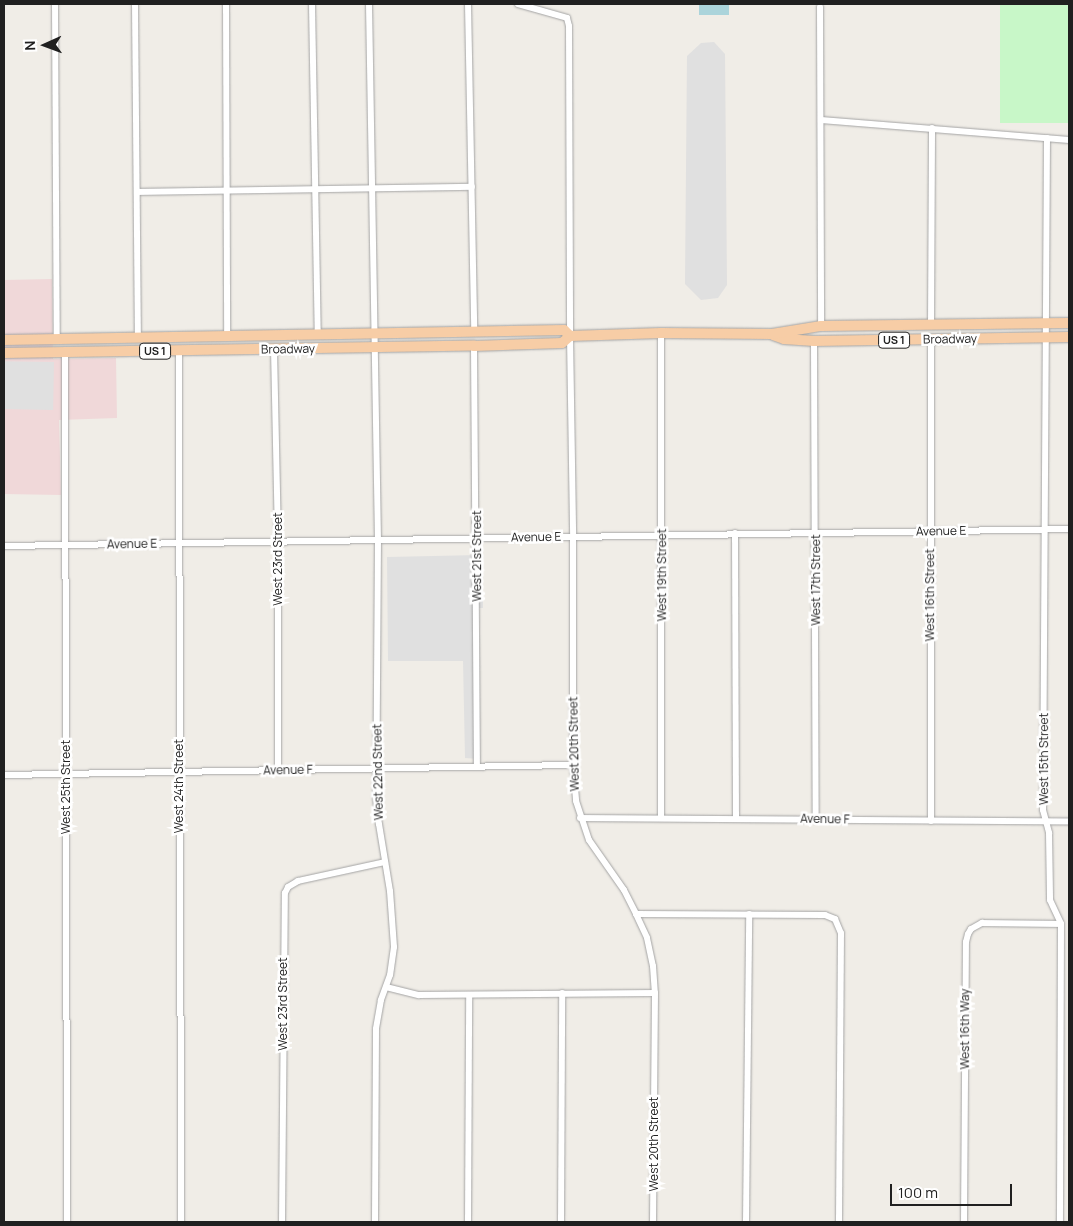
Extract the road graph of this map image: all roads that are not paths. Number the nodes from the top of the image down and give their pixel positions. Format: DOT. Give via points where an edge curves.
graph roads {
  1 [pos="55,4"];
  2 [pos="135,4"];
  3 [pos="226,4"];
  4 [pos="312,4"];
  5 [pos="369,4"];
  6 [pos="468,4"];
  7 [pos="518,4"];
  8 [pos="820,7"];
  9 [pos="821,120"];
  10 [pos="932,128"];
  11 [pos="1047,138"];
  12 [pos="1069,140"];
  13 [pos="472,188"];
  14 [pos="372,189"];
  15 [pos="315,190"];
  16 [pos="227,191"];
  17 [pos="137,192"];
  18 [pos="1046,323"];
  19 [pos="1069,323"];
  20 [pos="931,325"];
  21 [pos="821,326"];
  22 [pos="474,331"];
  23 [pos="374,333"];
  24 [pos="661,333"];
  25 [pos="318,334"];
  26 [pos="772,334"];
  27 [pos="227,335"];
  28 [pos="570,336"];
  29 [pos="138,337"];
  30 [pos="1069,337"];
  31 [pos="1046,338"];
  32 [pos="57,339"];
  33 [pos="931,339"];
  34 [pos="4,340"];
  35 [pos="814,341"];
  36 [pos="474,346"];
  37 [pos="374,348"];
  38 [pos="274,349"];
  39 [pos="179,350"];
  40 [pos="66,352"];
  41 [pos="4,353"];
  42 [pos="1045,529"];
  43 [pos="1069,529"];
  44 [pos="930,531"];
  45 [pos="816,532"];
  46 [pos="735,533"];
  47 [pos="662,535"];
  48 [pos="573,536"];
  49 [pos="477,538"];
  50 [pos="378,540"];
  51 [pos="278,541"];
  52 [pos="179,543"];
  53 [pos="4,546"];
  54 [pos="66,546"];
  55 [pos="573,765"];
  56 [pos="477,767"];
  57 [pos="376,768"];
  58 [pos="278,770"];
  59 [pos="179,772"];
  60 [pos="66,774"];
  61 [pos="4,775"];
  62 [pos="580,818"];
  63 [pos="661,818"];
  64 [pos="736,818"];
  65 [pos="816,819"];
  66 [pos="1046,820"];
  67 [pos="931,821"];
  68 [pos="1069,821"];
  69 [pos="385,862"];
  70 [pos="636,914"];
  71 [pos="749,914"];
  72 [pos="1061,924"];
  73 [pos="386,988"];
  74 [pos="562,993"];
  75 [pos="655,994"];
  76 [pos="469,996"];
  77 [pos="1061,1132"];
  78 [pos="1069,1133"];
  79 [pos="67,1222"];
  80 [pos="181,1222"];
  81 [pos="282,1222"];
  82 [pos="375,1222"];
  83 [pos="468,1222"];
  84 [pos="560,1222"];
  85 [pos="653,1222"];
  86 [pos="746,1222"];
  87 [pos="839,1222"];
  88 [pos="964,1222"];
  89 [pos="1060,1222"];
  1 -- 32 [label="street"];
  2 -- 17 [label="street"];
  3 -- 16 [label="street"];
  4 -- 15 [label="street"];
  5 -- 14 [label="street, West 22nd Street"];
  6 -- 13 [label="street"];
  7 -- 28 [label="street, West 20th Street" via="566,18 569,35"];
  8 -- 9 [label="street"];
  9 -- 10 [label="street"];
  9 -- 21 [label="street"];
  10 -- 11 [label="street"];
  10 -- 20 [label="street"];
  11 -- 12 [label="street"];
  11 -- 18 [label="street, West 15th Street"];
  13 -- 14 [label="street"];
  13 -- 22 [label="street"];
  14 -- 15 [label="street"];
  14 -- 23 [label="street, West 22nd Street"];
  15 -- 16 [label="street"];
  15 -- 25 [label="street"];
  16 -- 17 [label="street"];
  16 -- 27 [label="street"];
  17 -- 29 [label="street"];
  18 -- 19 [label="main road, Broadway / US 1"];
  18 -- 20 [label="main road, Broadway / US 1"];
  18 -- 31 [label="street, West 15th Street"];
  20 -- 21 [label="main road, Broadway / US 1"];
  21 -- 26 [label="main road, Broadway / US 1"];
  22 -- 23 [label="main road, Broadway / US 1"];
  22 -- 28 [label="main road, Broadway / US 1" via="564,330"];
  23 -- 25 [label="main road, Broadway / US 1"];
  23 -- 37 [label="street, West 22nd Street"];
  24 -- 26 [label="main road, Broadway / US 1"];
  24 -- 28 [label="main road, Broadway / US 1"];
  24 -- 47 [label="street, West 19th Street"];
  25 -- 27 [label="main road, Broadway / US 1"];
  26 -- 35 [label="main road, Broadway / US 1" via="784,339"];
  27 -- 29 [label="main road, Broadway / US 1"];
  28 -- 36 [label="main road, Broadway / US 1" via="562,343"];
  28 -- 48 [label="street, West 20th Street"];
  29 -- 32 [label="main road, Broadway / US 1"];
  30 -- 31 [label="main road, Broadway / US 1"];
  31 -- 33 [label="main road, Broadway / US 1"];
  31 -- 42 [label="street, West 15th Street"];
  32 -- 34 [label="main road, Broadway / US 1"];
  33 -- 35 [label="main road, Broadway / US 1"];
  33 -- 44 [label="street, West 16th Street"];
  35 -- 45 [label="street, West 17th Street"];
  36 -- 37 [label="main road, Broadway / US 1"];
  36 -- 49 [label="street, West 21st Street"];
  37 -- 38 [label="main road, Broadway / US 1"];
  37 -- 50 [label="street, West 22nd Street"];
  38 -- 39 [label="main road, Broadway / US 1"];
  38 -- 51 [label="street, West 23rd Street"];
  39 -- 40 [label="main road, Broadway / US 1"];
  39 -- 52 [label="street, West 24th Street"];
  40 -- 41 [label="main road, Broadway / US 1"];
  40 -- 54 [label="street, West 25th Street"];
  42 -- 43 [label="street, Avenue E"];
  42 -- 44 [label="street, Avenue E"];
  42 -- 66 [label="street, West 15th Street" via="1043,810"];
  44 -- 45 [label="street, Avenue E"];
  44 -- 67 [label="street, West 16th Street"];
  45 -- 46 [label="street, Avenue E"];
  45 -- 65 [label="street, West 17th Street"];
  46 -- 47 [label="street, Avenue E"];
  46 -- 64 [label="street"];
  47 -- 48 [label="street, Avenue E"];
  47 -- 63 [label="street, West 19th Street"];
  48 -- 49 [label="street, Avenue E"];
  48 -- 55 [label="street, West 20th Street"];
  49 -- 50 [label="street, Avenue E"];
  49 -- 56 [label="street, West 21st Street"];
  50 -- 51 [label="street, Avenue E"];
  50 -- 57 [label="street, West 22nd Street"];
  51 -- 52 [label="street, Avenue E"];
  51 -- 58 [label="street, West 23rd Street"];
  52 -- 54 [label="street, Avenue E"];
  52 -- 59 [label="street, West 24th Street"];
  53 -- 54 [label="street, Avenue E"];
  54 -- 60 [label="street, West 25th Street"];
  55 -- 56 [label="street, Avenue F"];
  55 -- 62 [label="street, West 20th Street"];
  56 -- 57 [label="street, Avenue F"];
  57 -- 58 [label="street, Avenue F"];
  57 -- 69 [label="street, West 22nd Street"];
  58 -- 59 [label="street, Avenue F"];
  59 -- 60 [label="street, Avenue F"];
  59 -- 80 [label="street, West 24th Street"];
  60 -- 61 [label="street, Avenue F"];
  60 -- 79 [label="street, West 25th Street"];
  62 -- 63 [label="street, Avenue F"];
  62 -- 70 [label="street, West 20th Street" via="589,840 624,890"];
  63 -- 64 [label="street, Avenue F"];
  64 -- 65 [label="street, Avenue F"];
  65 -- 67 [label="street, Avenue F"];
  66 -- 67 [label="street, Avenue F"];
  66 -- 68 [label="street, Avenue F"];
  66 -- 72 [label="street, West 15th Street" via="1050,900"];
  69 -- 73 [label="street, West 22nd Street" via="394,947"];
  69 -- 81 [label="street, West 23rd Street" via="298,881 285,893"];
  70 -- 71 [label="street"];
  70 -- 75 [label="street, West 20th Street" via="651,952"];
  71 -- 86 [label="street"];
  71 -- 87 [label="street" via="825,915 835,920 841,933"];
  72 -- 77 [label="street, West 15th Street"];
  72 -- 88 [label="street, West 16th Way" via="982,923 968,934"];
  73 -- 76 [label="street" via="418,995"];
  73 -- 82 [label="street, West 22nd Street" via="376,1029"];
  74 -- 75 [label="street"];
  74 -- 76 [label="street"];
  74 -- 84 [label="street"];
  75 -- 85 [label="street, West 20th Street"];
  76 -- 83 [label="street"];
  77 -- 78 [label="street"];
  77 -- 89 [label="street, West 15th Street"];
}
